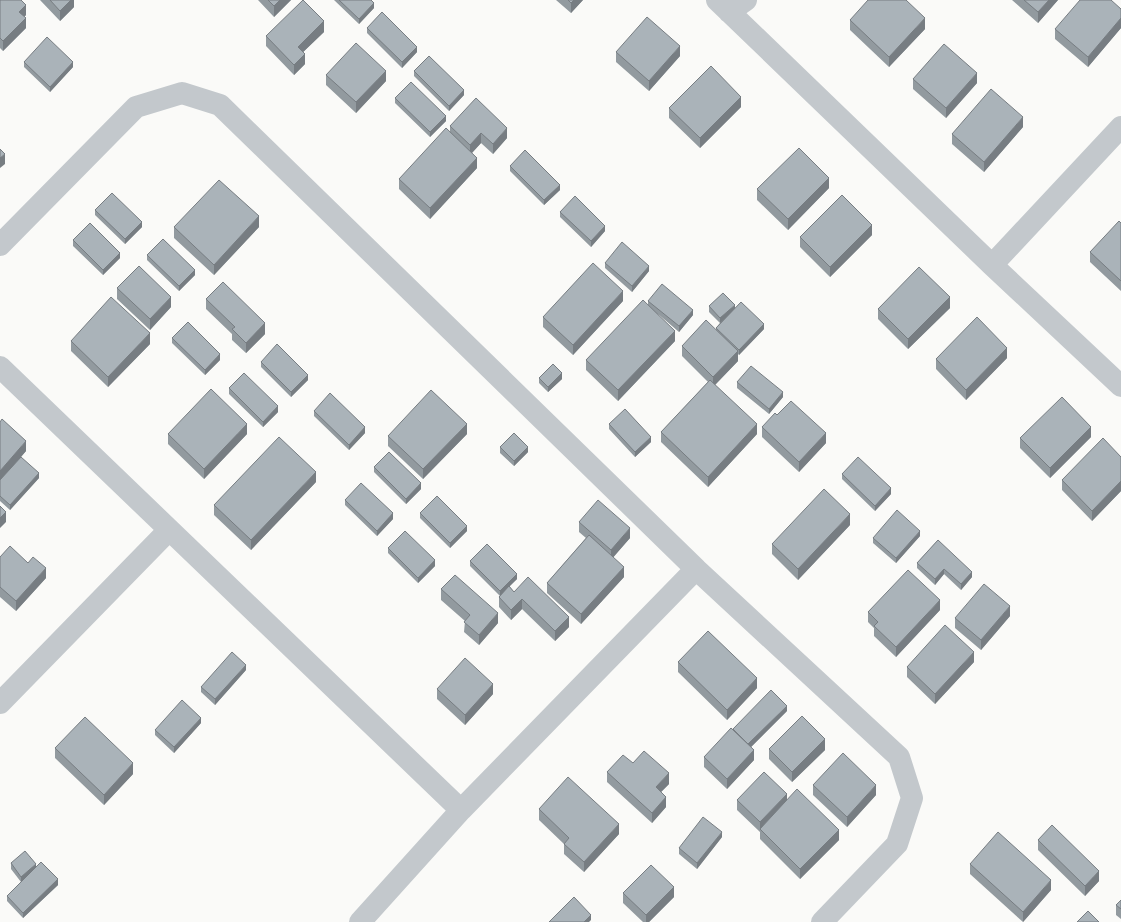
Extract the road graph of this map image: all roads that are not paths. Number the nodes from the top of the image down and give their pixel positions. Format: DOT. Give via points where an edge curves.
graph roads {
  1 [pos="731,4"];
  2 [pos="1121,126"];
  3 [pos="0,244"];
  4 [pos="992,265"];
  5 [pos="0,368"];
  6 [pos="1121,386"];
  7 [pos="168,530"];
  8 [pos="696,568"];
  9 [pos="0,703"];
  10 [pos="461,810"];
  11 [pos="360,922"];
  12 [pos="822,922"];
  1 -- 4 [label="street"];
  2 -- 4 [label="street"];
  3 -- 8 [label="street" via="136,107 182,93 220,105"];
  4 -- 6 [label="street"];
  5 -- 7 [label="street"];
  7 -- 9 [label="street"];
  7 -- 10 [label="street"];
  8 -- 10 [label="street"];
  8 -- 12 [label="street" via="899,757 912,798 897,844"];
  10 -- 11 [label="street"];
}
